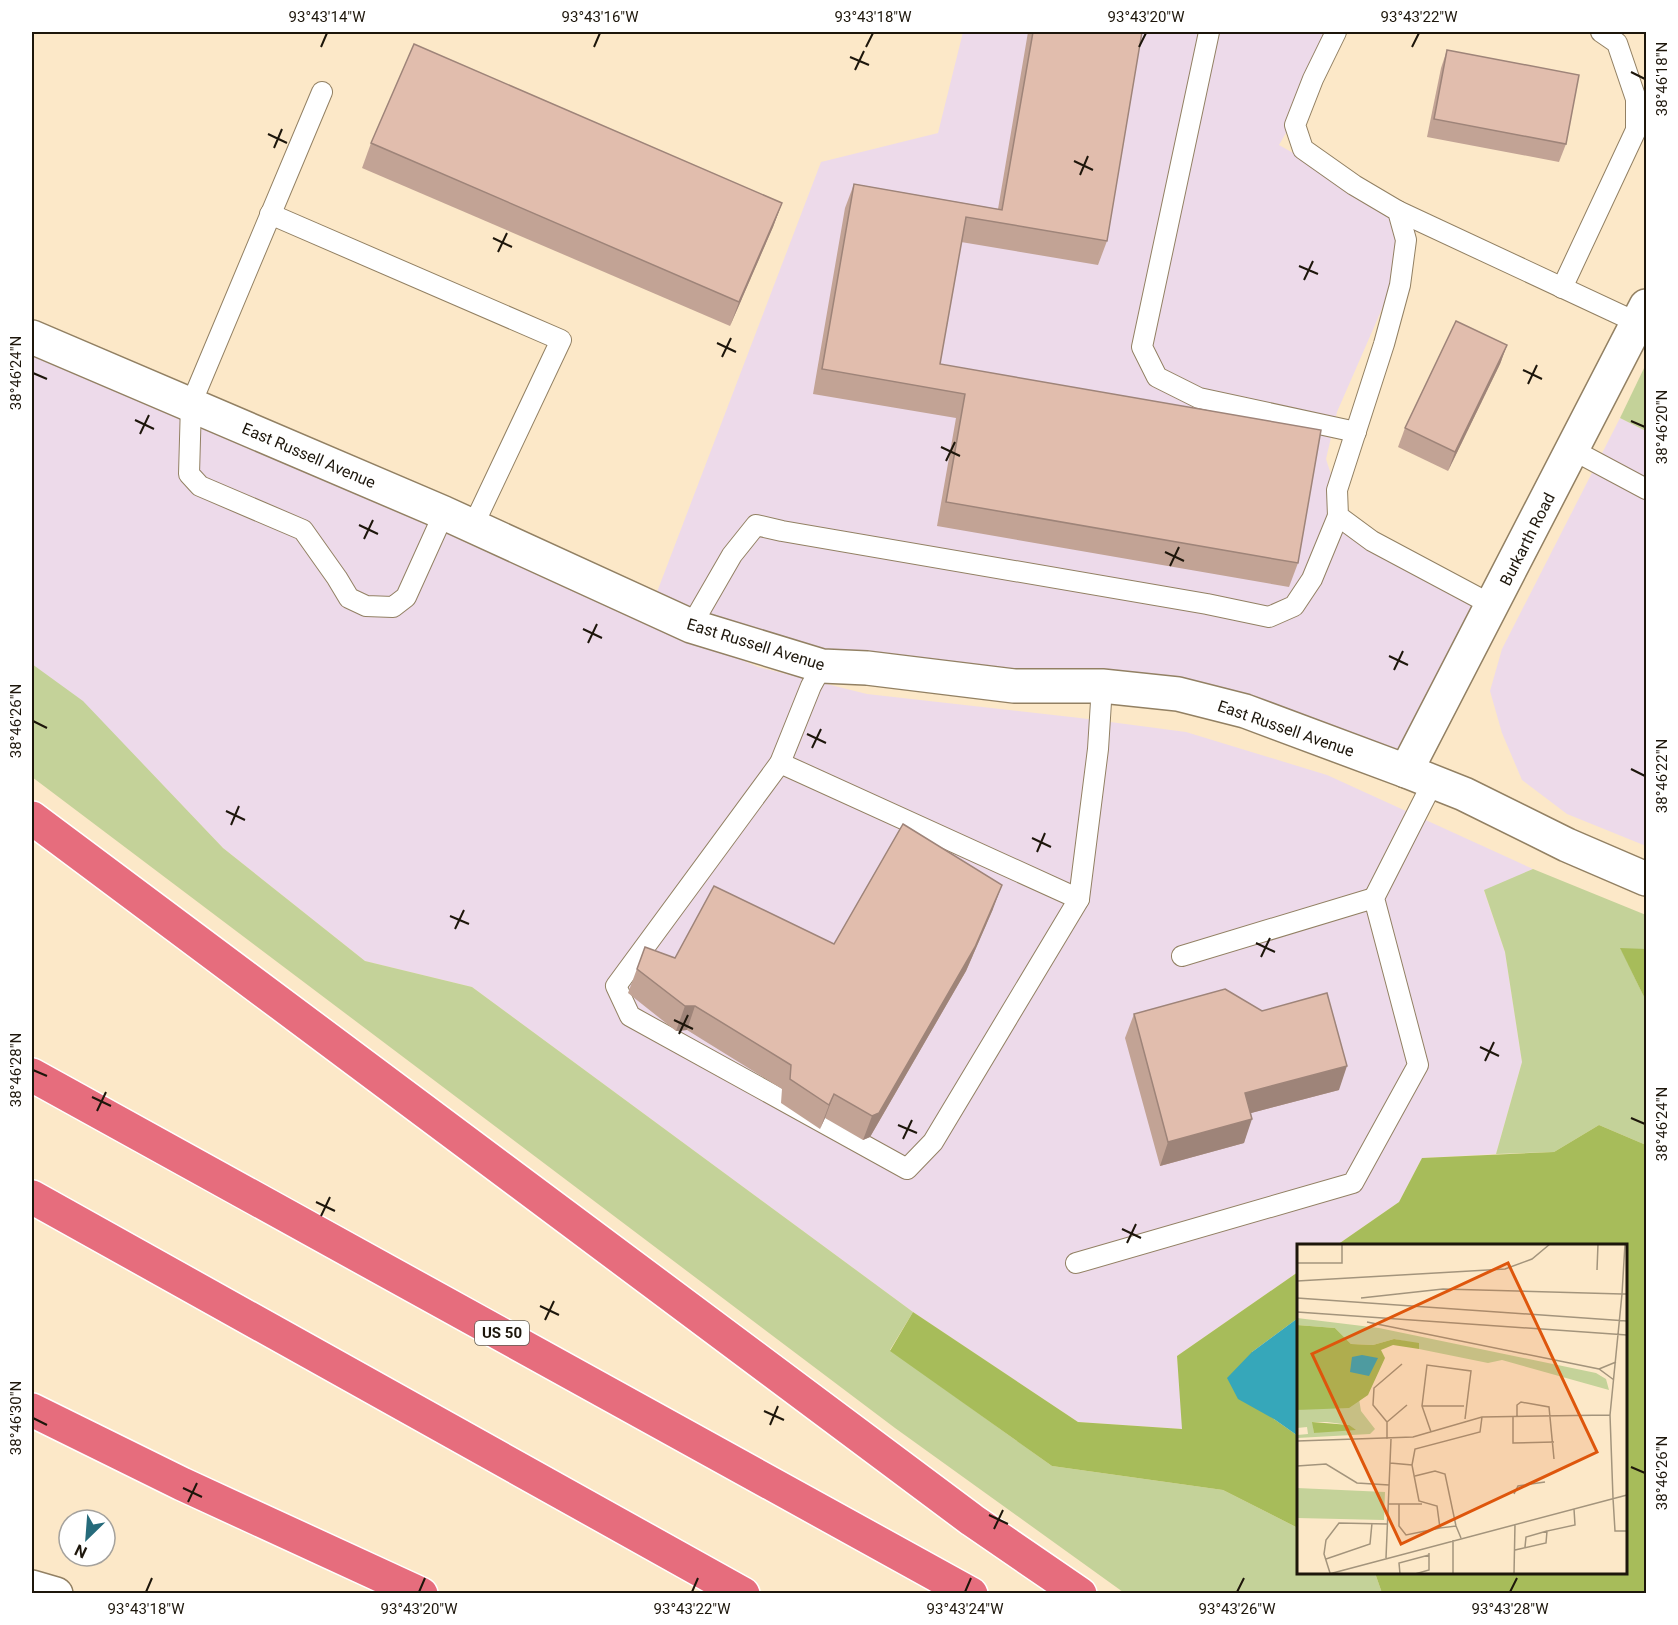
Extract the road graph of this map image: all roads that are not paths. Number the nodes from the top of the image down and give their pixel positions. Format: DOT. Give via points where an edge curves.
graph roads {
  1 [pos="1209,32"];
  2 [pos="1336,32"];
  3 [pos="1601,32"];
  4 [pos="322,92"];
  5 [pos="1398,211"];
  6 [pos="270,214"];
  7 [pos="1562,288"];
  8 [pos="1642,314"];
  9 [pos="32,337"];
  10 [pos="191,404"];
  11 [pos="1356,432"];
  12 [pos="1573,450"];
  13 [pos="1647,489"];
  14 [pos="1338,516"];
  15 [pos="459,520"];
  16 [pos="1492,605"];
  17 [pos="692,626"];
  18 [pos="822,666"];
  19 [pos="1102,686"];
  20 [pos="780,763"];
  21 [pos="1420,777"];
  22 [pos="32,818"];
  23 [pos="1647,879"];
  24 [pos="1374,898"];
  25 [pos="1079,899"];
  26 [pos="1182,956"];
  27 [pos="32,1075"];
  28 [pos="32,1197"];
  29 [pos="1076,1263"];
  30 [pos="32,1410"];
  31 [pos="32,1587"];
  32 [pos="56,1593"];
  33 [pos="421,1593"];
  34 [pos="743,1593"];
  35 [pos="971,1593"];
  36 [pos="1080,1593"];
  1 -- 11 [label="lane" via="1142,347 1157,376 1199,398"];
  2 -- 5 [label="lane" via="1295,125 1303,149"];
  3 -- 7 [label="lane" via="1617,43 1636,99 1636,130"];
  4 -- 6 [label="lane"];
  5 -- 7 [label="lane"];
  5 -- 11 [label="lane" via="1406,240 1400,285"];
  6 -- 10 [label="lane"];
  6 -- 15 [label="lane" via="561,340"];
  7 -- 8 [label="lane"];
  8 -- 12 [label="street, Burkarth Road"];
  9 -- 10 [label="street, East Russell Avenue"];
  10 -- 15 [label="street, East Russell Avenue"];
  10 -- 15 [label="lane" via="189,474 200,486 303,530 350,598 366,606 393,607 406,597"];
  11 -- 14 [label="lane" via="1337,490"];
  12 -- 13 [label="lane"];
  12 -- 16 [label="street, Burkarth Road"];
  14 -- 16 [label="lane" via="1372,541"];
  14 -- 17 [label="lane" via="1311,579 1294,606 1269,617 756,525 732,555"];
  15 -- 17 [label="street, East Russell Avenue"];
  16 -- 21 [label="street, Burkarth Road"];
  17 -- 18 [label="street, East Russell Avenue"];
  18 -- 19 [label="street, East Russell Avenue" via="1014,686"];
  18 -- 20 [label="lane"];
  19 -- 21 [label="street, East Russell Avenue" via="1178,694 1245,711"];
  19 -- 25 [label="lane"];
  20 -- 25 [label="lane"];
  20 -- 25 [label="lane" via="616,986 630,1016 907,1169 933,1142"];
  21 -- 23 [label="street, East Russell Avenue"];
  21 -- 24 [label="lane"];
  22 -- 36 [label="highway" via="972,1520"];
  24 -- 26 [label="lane"];
  24 -- 29 [label="lane" via="1418,1065 1353,1183"];
  27 -- 35 [label="highway, US 50"];
  28 -- 34 [label="highway"];
  30 -- 33 [label="highway" via="182,1484"];
  31 -- 32 [label="street"];
}
